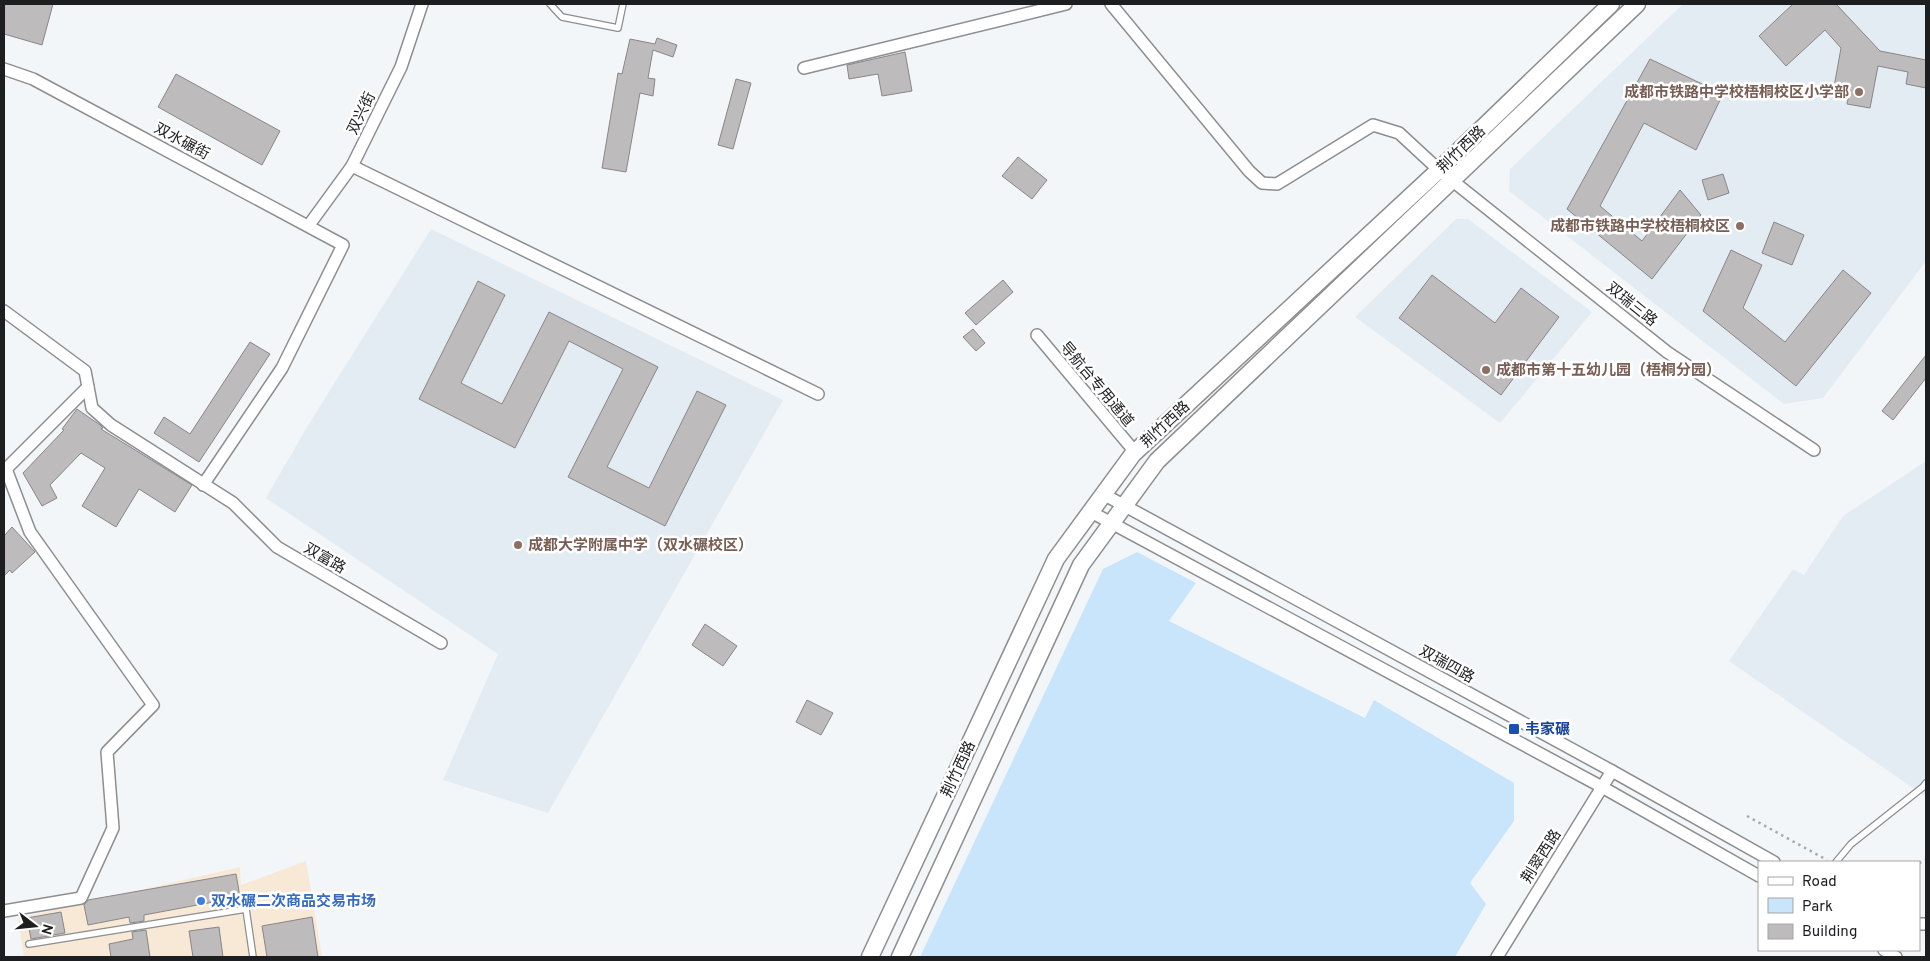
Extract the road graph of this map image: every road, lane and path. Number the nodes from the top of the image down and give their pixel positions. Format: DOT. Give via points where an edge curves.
graph roads {
  1 [pos="422,4"];
  2 [pos="550,4"];
  3 [pos="623,4"];
  4 [pos="1066,4"];
  5 [pos="1111,4"];
  6 [pos="1611,4"];
  7 [pos="1637,4"];
  8 [pos="804,68"];
  9 [pos="4,69"];
  10 [pos="352,166"];
  11 [pos="1446,175"];
  12 [pos="309,225"];
  13 [pos="4,311"];
  14 [pos="1037,335"];
  15 [pos="88,387"];
  16 [pos="818,394"];
  17 [pos="1814,450"];
  18 [pos="1135,452"];
  19 [pos="203,484"];
  20 [pos="1104,494"];
  21 [pos="1124,505"];
  22 [pos="1091,512"];
  23 [pos="1111,523"];
  24 [pos="441,644"];
  25 [pos="1612,771"];
  26 [pos="1926,783"];
  27 [pos="1602,787"];
  28 [pos="1747,816"];
  29 [pos="1772,861"];
  30 [pos="1829,861"];
  31 [pos="1837,861"];
  32 [pos="1758,875"];
  33 [pos="4,911"];
  34 [pos="29,944"];
  35 [pos="253,957"];
  36 [pos="870,957"];
  37 [pos="900,957"];
  38 [pos="1496,957"];
  1 -- 10 [label="street, 双兴街" via="401,67"];
  2 -- 3 [label="lane" via="562,17 618,28"];
  4 -- 8 [label="street"];
  5 -- 11 [label="street, 双瑞三路" via="1262,183 1277,184 1373,125 1399,133"];
  6 -- 11 [label="main road, 荆竹西路"];
  7 -- 11 [label="main road, 荆竹西路"];
  9 -- 12 [label="street, 双水碾街" via="33,79"];
  10 -- 12 [label="street, 双兴街"];
  10 -- 16 [label="street"];
  11 -- 17 [label="street, 双瑞三路" via="1667,352"];
  11 -- 18 [label="main road, 荆竹西路"];
  11 -- 21 [label="main road, 荆竹西路" via="1157,460"];
  12 -- 19 [label="street, 双水碾街" via="343,245 282,368"];
  13 -- 15 [label="street, 双富路" via="84,371"];
  14 -- 18 [label="street, 导航台专用通道"];
  15 -- 19 [label="street, 双富路" via="92,408 111,425"];
  15 -- 33 [label="street" via="6,469 30,532 153,705 107,752 114,828 82,898"];
  18 -- 20 [label="main road, 荆竹西路"];
  19 -- 24 [label="street, 双富路" via="233,503 277,548"];
  20 -- 21 [label="street, 双瑞四路"];
  20 -- 22 [label="main road, 荆竹西路"];
  21 -- 23 [label="main road, 荆竹西路"];
  21 -- 25 [label="street, 双瑞四路"];
  22 -- 23 [label="street"];
  22 -- 36 [label="main road, 荆竹西路" via="1056,559"];
  23 -- 27 [label="street"];
  23 -- 37 [label="main road, 荆竹西路" via="1080,565"];
  25 -- 27 [label="street, 荆翠西路"];
  25 -- 29 [label="street, 双瑞四路"];
  26 -- 31 [label="lane" via="1851,844"];
  27 -- 32 [label="street"];
  27 -- 38 [label="street, 荆翠西路"];
  28 -- 30 [label="path"];
  34 -- 35 [label="lane" via="246,909"];
}
